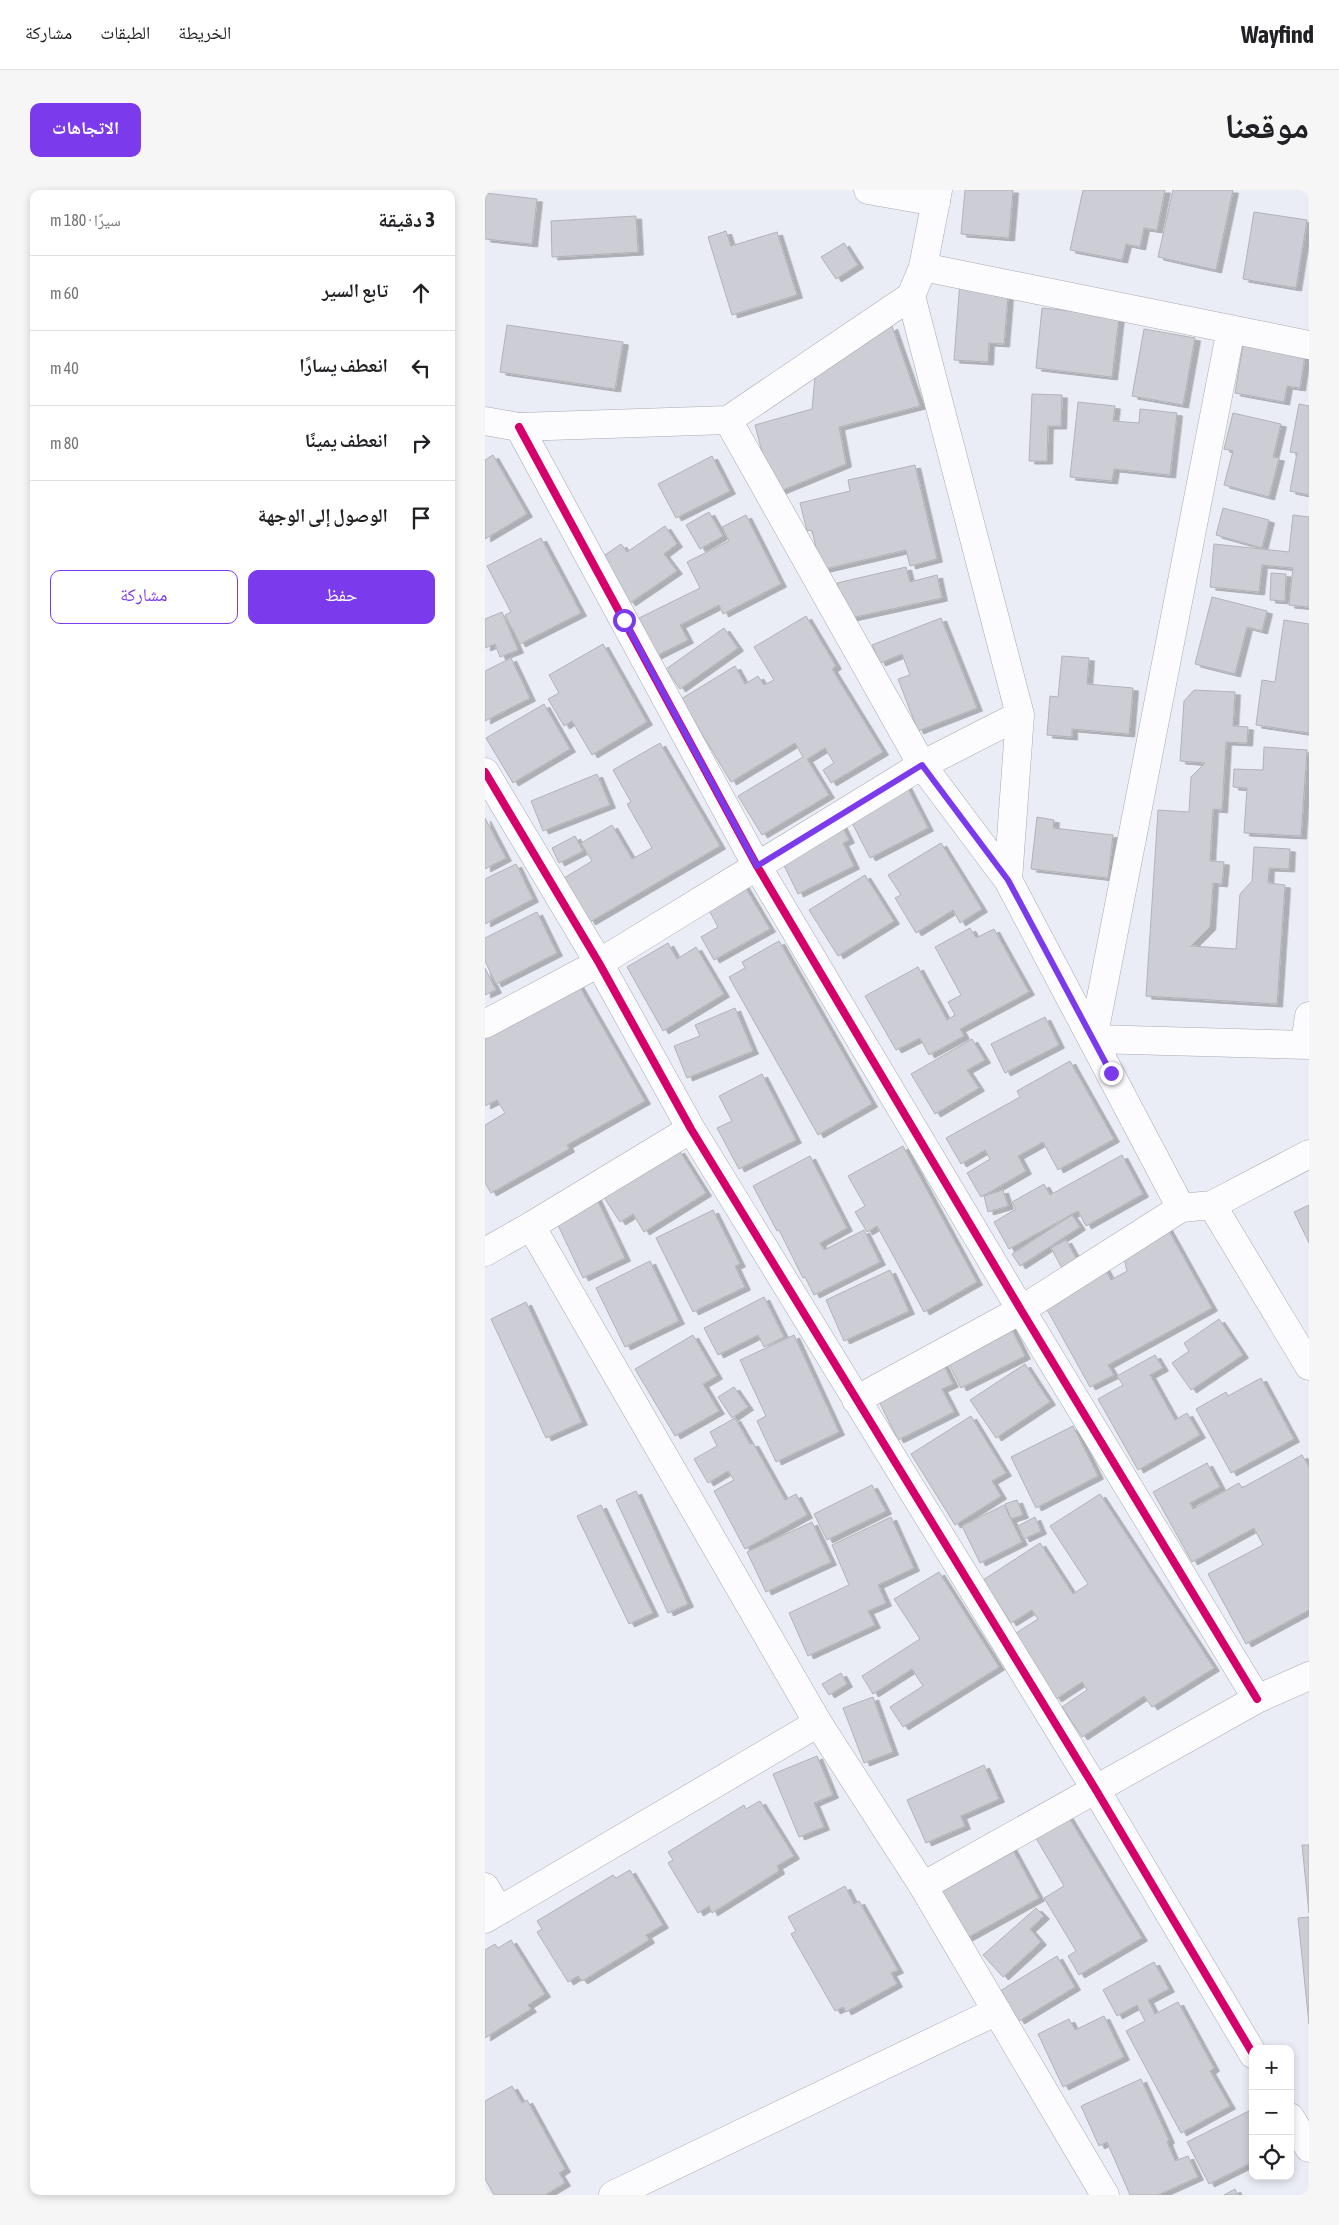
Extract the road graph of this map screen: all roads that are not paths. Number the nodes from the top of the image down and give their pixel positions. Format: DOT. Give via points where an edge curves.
graph roads {
  1 [pos="868,190"];
  2 [pos="937,196"];
  3 [pos="923,266"];
  4 [pos="911,296"];
  5 [pos="1231,329"];
  6 [pos="1309,346"];
  7 [pos="728,420"];
  8 [pos="485,421"];
  9 [pos="519,427"];
  10 [pos="1020,715"];
  11 [pos="922,765"];
  12 [pos="485,772"];
  13 [pos="757,866"];
  14 [pos="1008,880"];
  15 [pos="599,963"];
  16 [pos="1309,1016"];
  17 [pos="485,1024"];
  18 [pos="1093,1039"];
  19 [pos="1307,1045"];
  20 [pos="691,1129"];
  21 [pos="1309,1154"];
  22 [pos="1212,1205"];
  23 [pos="1181,1208"];
  24 [pos="531,1226"];
  25 [pos="485,1252"];
  26 [pos="1021,1310"];
  27 [pos="1307,1358"];
  28 [pos="857,1400"];
  29 [pos="1309,1676"];
  30 [pos="1257,1699"];
  31 [pos="818,1723"];
  32 [pos="1096,1790"];
  33 [pos="923,1886"];
  34 [pos="485,1887"];
  35 [pos="492,1915"];
  36 [pos="997,2011"];
  37 [pos="1249,2047"];
  38 [pos="1294,2124"];
  39 [pos="1309,2148"];
  40 [pos="613,2195"];
  41 [pos="1105,2195"];
  1 -- 2 [label="street"];
  2 -- 3 [label="street"];
  3 -- 4 [label="street"];
  3 -- 5 [label="street"];
  4 -- 7 [label="street"];
  4 -- 10 [label="street"];
  5 -- 6 [label="street"];
  5 -- 18 [label="street"];
  7 -- 9 [label="street"];
  7 -- 11 [label="street"];
  8 -- 9 [label="street"];
  9 -- 13 [label="street"];
  10 -- 11 [label="street"];
  10 -- 14 [label="street"];
  11 -- 13 [label="street"];
  11 -- 14 [label="street"];
  12 -- 15 [label="street"];
  13 -- 15 [label="street"];
  13 -- 26 [label="street"];
  14 -- 18 [label="street"];
  15 -- 17 [label="street"];
  15 -- 20 [label="street"];
  16 -- 19 [label="street"];
  18 -- 19 [label="street"];
  18 -- 23 [label="street"];
  20 -- 24 [label="street"];
  20 -- 28 [label="street"];
  21 -- 22 [label="street"];
  22 -- 23 [label="street"];
  22 -- 27 [label="street"];
  23 -- 26 [label="street"];
  24 -- 25 [label="street"];
  24 -- 31 [label="street"];
  26 -- 28 [label="street"];
  26 -- 30 [label="street"];
  28 -- 32 [label="street"];
  29 -- 30 [label="street"];
  30 -- 32 [label="street"];
  31 -- 33 [label="street"];
  31 -- 35 [label="street"];
  32 -- 33 [label="street"];
  32 -- 37 [label="street"];
  33 -- 36 [label="street"];
  34 -- 35 [label="street"];
  36 -- 40 [label="street"];
  36 -- 41 [label="street"];
  38 -- 39 [label="street"];
}
